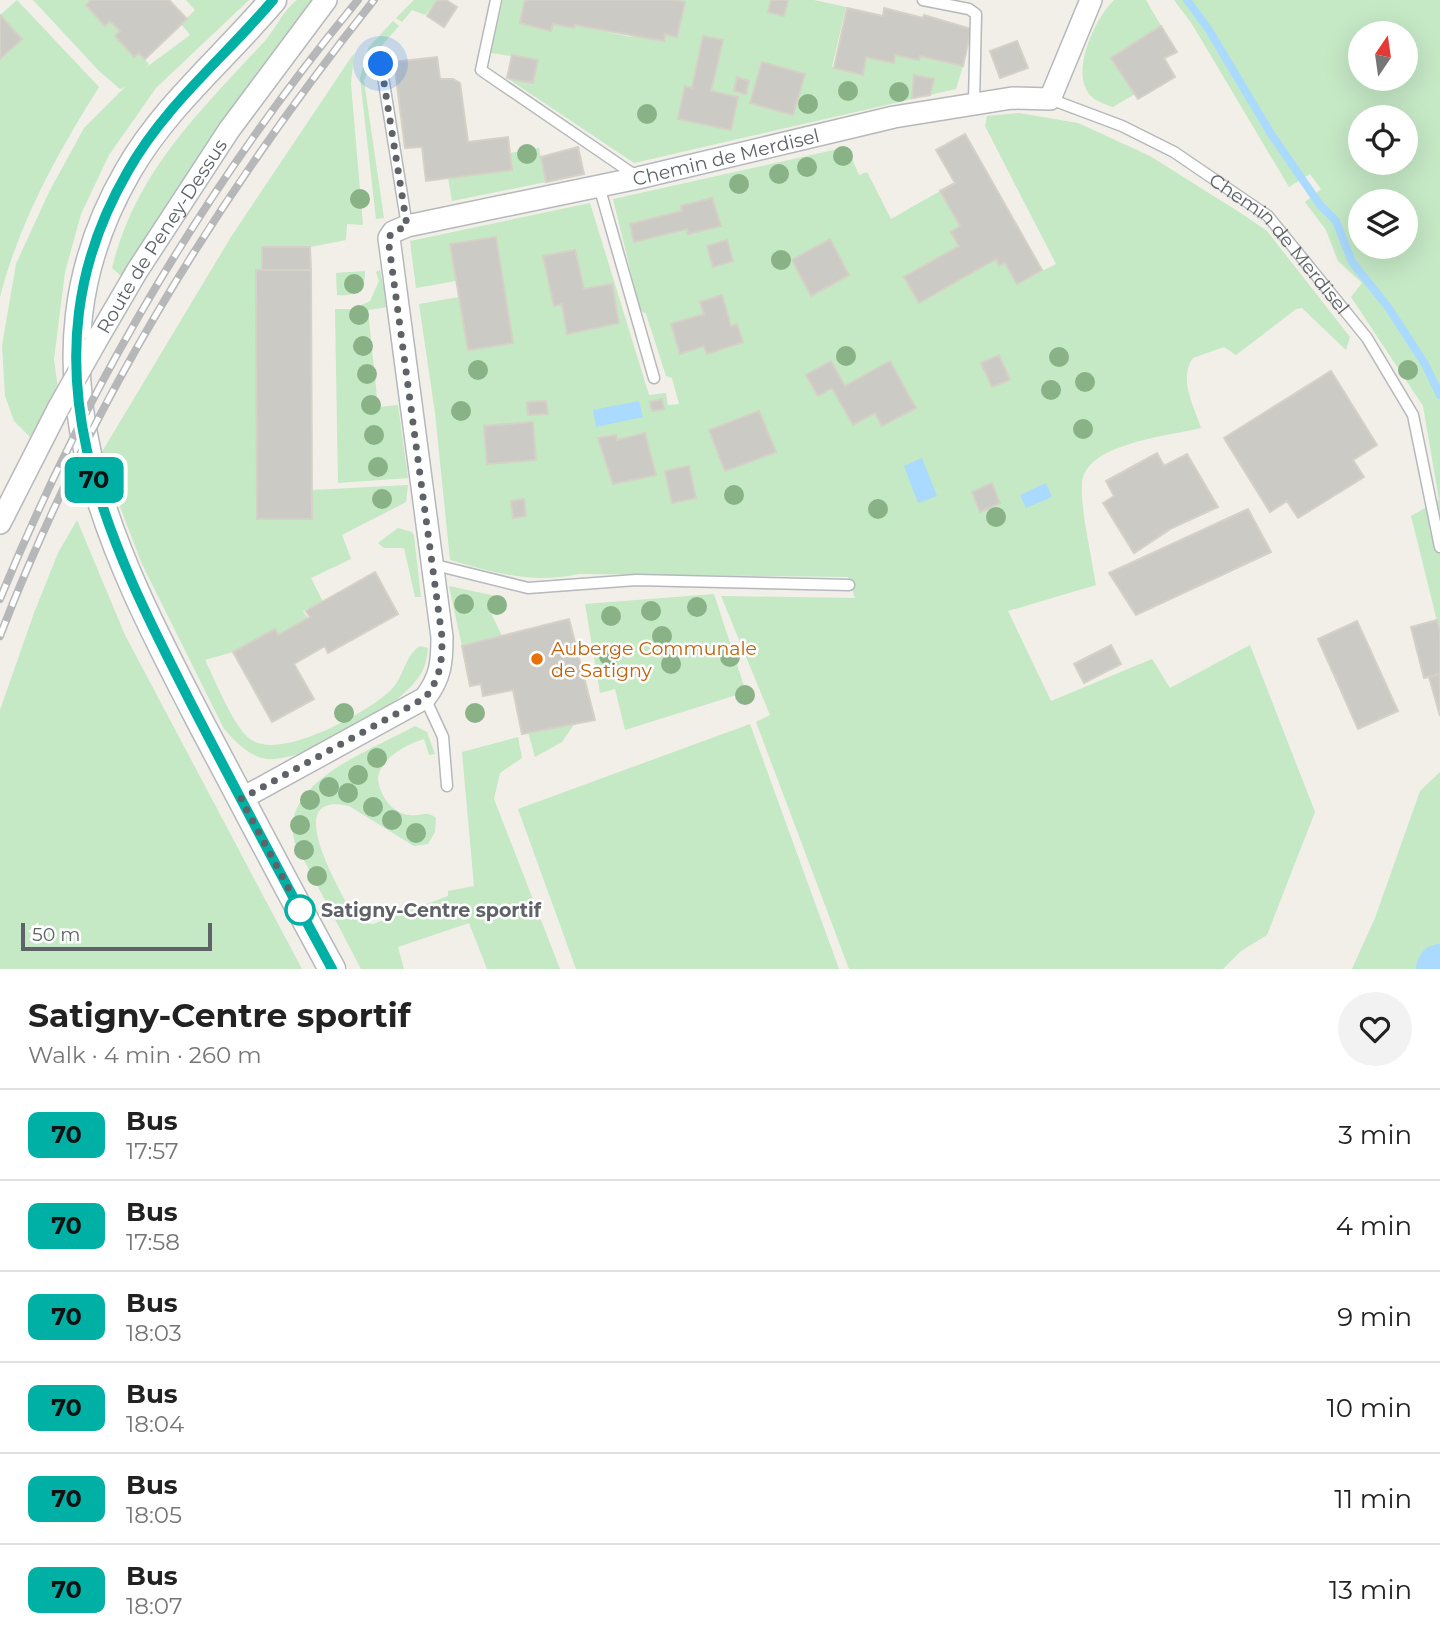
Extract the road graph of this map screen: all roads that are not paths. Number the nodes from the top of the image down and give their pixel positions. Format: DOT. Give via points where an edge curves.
graph roads {
  1 [pos="273,0"];
  2 [pos="326,0"];
  3 [pos="496,0"];
  4 [pos="923,0"];
  5 [pos="1091,0"];
  6 [pos="381,64"];
  7 [pos="1050,99"];
  8 [pos="974,103"];
  9 [pos="638,178"];
  10 [pos="599,186"];
  11 [pos="407,226"];
  12 [pos="654,379"];
  13 [pos="0,523"];
  14 [pos="1440,547"];
  15 [pos="431,565"];
  16 [pos="849,584"];
  17 [pos="425,698"];
  18 [pos="447,786"];
  19 [pos="241,799"];
  20 [pos="332,969"];
  1 -- 19 [label="street" via="176,105 128,169 95,245 75,345 77,397 100,501 158,639"];
  2 -- 13 [label="street, Route de Peney-Dessus, bridge" via="229,130 137,271"];
  3 -- 9 [label="lane" via="481,70"];
  4 -- 8 [label="lane" via="976,13"];
  5 -- 7 [label="street"];
  6 -- 11 [label="lane"];
  7 -- 8 [label="street, Chemin de Merdisel" via="1012,97"];
  7 -- 14 [label="lane, Chemin de Merdisel" via="1174,152 1268,216 1367,338 1413,415"];
  8 -- 9 [label="street, Chemin de Merdisel" via="894,117"];
  9 -- 10 [label="street, Chemin de Merdisel"];
  10 -- 11 [label="street, Chemin de Merdisel"];
  10 -- 12 [label="lane"];
  11 -- 15 [label="street" via="388,238"];
  15 -- 16 [label="lane" via="528,588 636,580"];
  15 -- 17 [label="street" via="443,665"];
  17 -- 18 [label="lane" via="443,737"];
  17 -- 19 [label="street"];
  19 -- 20 [label="street"];
}
